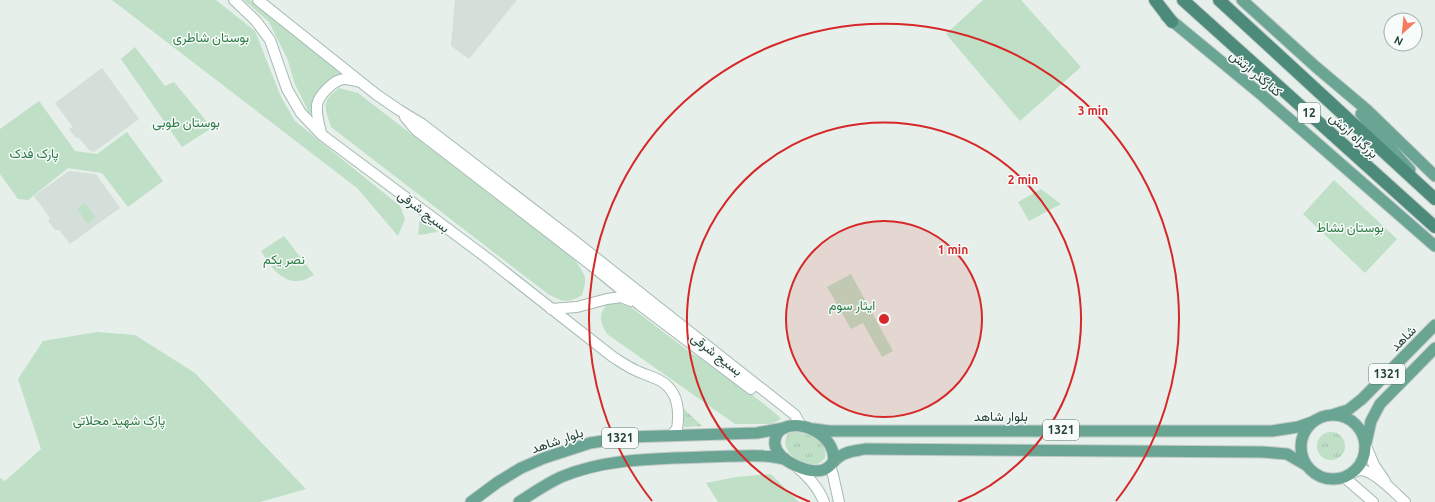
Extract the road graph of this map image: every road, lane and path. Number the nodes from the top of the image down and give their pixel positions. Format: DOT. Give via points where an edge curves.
graph roads {
  1 [pos="234,0"];
  2 [pos="258,0"];
  3 [pos="1150,0"];
  4 [pos="1155,0"];
  5 [pos="1183,0"];
  6 [pos="1219,0"];
  7 [pos="1242,0"];
  8 [pos="1172,22"];
  9 [pos="1316,67"];
  10 [pos="362,82"];
  11 [pos="322,135"];
  12 [pos="1435,176"];
  13 [pos="1434,199"];
  14 [pos="1435,227"];
  15 [pos="1435,246"];
  16 [pos="593,261"];
  17 [pos="640,305"];
  18 [pos="551,309"];
  19 [pos="1435,325"];
  20 [pos="1435,348"];
  21 [pos="710,353"];
  22 [pos="1334,414"];
  23 [pos="1312,422"];
  24 [pos="797,427"];
  25 [pos="671,435"];
  26 [pos="1366,446"];
  27 [pos="790,462"];
  28 [pos="832,464"];
  29 [pos="1306,466"];
  30 [pos="1348,475"];
  31 [pos="1394,492"];
  32 [pos="471,502"];
  33 [pos="519,502"];
  34 [pos="824,502"];
  35 [pos="839,502"];
  36 [pos="1373,502"];
  37 [pos="1405,502"];
  1 -- 11 [label="main road, بسیج شرقی" via="256,21 270,40 287,89 301,113"];
  2 -- 10 [label="main road, بسیج شرقی"];
  3 -- 8 [label="main road, کنارگذر ارتش"];
  4 -- 8 [label="highway"];
  5 -- 14 [label="highway, بزرگراه ارتش / 12"];
  6 -- 13 [label="highway, بزرگراه ارتش / 12"];
  7 -- 9 [label="main road"];
  8 -- 15 [label="main road, کنارگذر ارتش" via="1263,96"];
  9 -- 12 [label="main road" via="1367,110"];
  9 -- 13 [label="main road" via="1374,128"];
  10 -- 11 [label="main road" via="344,79 334,82 324,92 317,104"];
  10 -- 16 [label="main road, بسیج شرقی" via="399,110 416,130"];
  11 -- 18 [label="main road, بسیج شرقی"];
  16 -- 17 [label="main road, بسیج شرقی"];
  16 -- 21 [label="main road, بسیج شرقی"];
  17 -- 18 [label="main road" via="621,297 577,307"];
  17 -- 21 [label="main road, بسیج شرقی"];
  18 -- 25 [label="main road, بسیج شرقی" via="613,357 635,371 660,380 671,391 678,403 677,429"];
  19 -- 22 [label="main road, شاهد / 1321" via="1362,400 1348,410"];
  20 -- 26 [label="main road, 1321" via="1380,404 1371,421"];
  21 -- 24 [label="main road, بسیج شرقی" via="795,415"];
  22 -- 23 [label="main road" via="1324,415"];
  22 -- 26 [label="main road" via="1351,419 1357,425"];
  23 -- 24 [label="main road, بلوار شاهد / 1321" via="1272,431 829,431"];
  23 -- 29 [label="main road" via="1305,429 1301,443"];
  24 -- 25 [label="main road, بلوار شاهد / 1321" via="757,433"];
  24 -- 27 [label="main road" via="779,430 775,443 777,450"];
  24 -- 28 [label="main road" via="826,439 834,454"];
  25 -- 32 [label="main road, بلوار شاهد / 1321" via="629,437 590,443 544,458 504,478"];
  26 -- 30 [label="main road" via="1360,465"];
  26 -- 31 [label="main road" via="1374,465"];
  27 -- 28 [label="main road" via="806,470 815,471 821,471"];
  27 -- 33 [label="main road, 1321" via="765,456 750,456 638,460 604,464 561,478"];
  27 -- 34 [label="main road" via="811,480"];
  28 -- 29 [label="main road, 1321" via="846,452 865,449 1280,452"];
  28 -- 35 [label="main road"];
  29 -- 30 [label="main road" via="1322,477 1332,479"];
  30 -- 31 [label="main road" via="1360,470 1367,471"];
  30 -- 36 [label="main road"];
  31 -- 37 [label="main road"];
}
